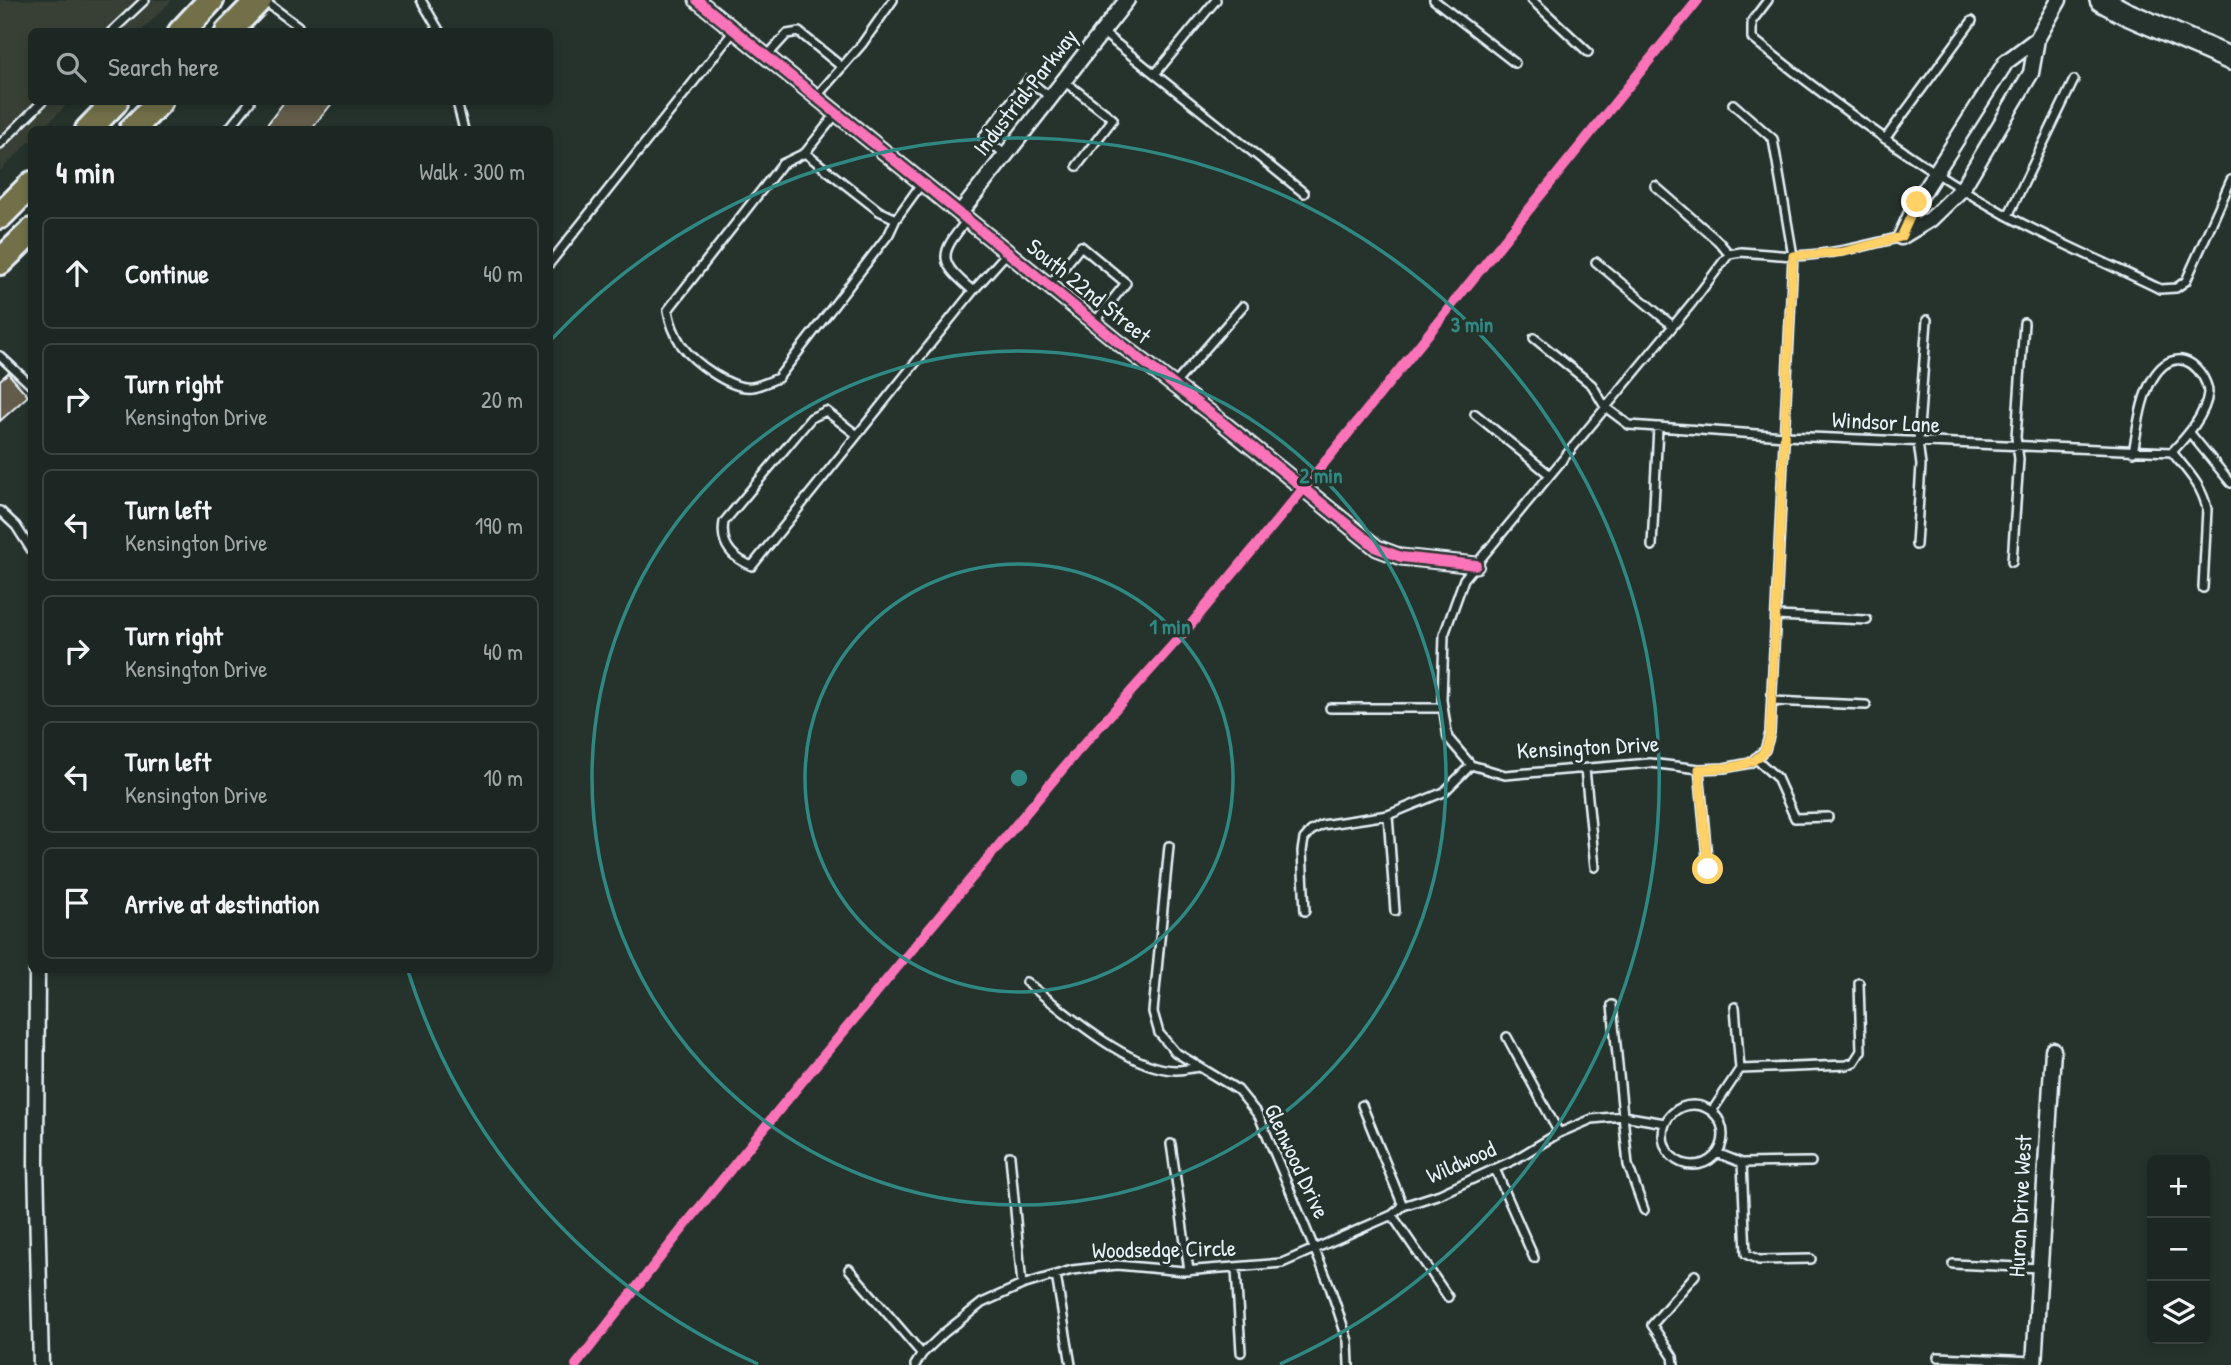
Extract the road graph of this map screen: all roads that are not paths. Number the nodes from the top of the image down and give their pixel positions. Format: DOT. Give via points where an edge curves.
graph roads {
  1 [pos="145,0"];
  2 [pos="211,0"];
  3 [pos="260,0"];
  4 [pos="421,0"];
  5 [pos="698,0"];
  6 [pos="893,0"];
  7 [pos="1127,0"];
  8 [pos="1216,0"];
  9 [pos="1434,0"];
  10 [pos="1532,0"];
  11 [pos="1768,0"];
  12 [pos="2059,0"];
  13 [pos="2101,0"];
  14 [pos="1972,21"];
  15 [pos="115,28"];
  16 [pos="185,28"];
  17 [pos="232,28"];
  18 [pos="298,28"];
  19 [pos="438,28"];
  20 [pos="735,30"];
  21 [pos="1102,31"];
  22 [pos="2037,39"];
  23 [pos="1588,52"];
  24 [pos="766,56"];
  25 [pos="2231,60"];
  26 [pos="1515,63"];
  27 [pos="842,66"];
  28 [pos="1155,74"];
  29 [pos="2074,80"];
  30 [pos="1064,81"];
  31 [pos="1051,97"];
  32 [pos="816,98"];
  33 [pos="1733,104"];
  34 [pos="39,105"];
  35 [pos="112,105"];
  36 [pos="156,105"];
  37 [pos="248,105"];
  38 [pos="458,105"];
  39 [pos="836,114"];
  40 [pos="92,126"];
  41 [pos="136,126"];
  42 [pos="232,126"];
  43 [pos="463,126"];
  44 [pos="1885,139"];
  45 [pos="0,144"];
  46 [pos="805,152"];
  47 [pos="1005,154"];
  48 [pos="1077,166"];
  49 [pos="1936,173"];
  50 [pos="2231,180"];
  51 [pos="922,183"];
  52 [pos="1655,186"];
  53 [pos="28,188"];
  54 [pos="1962,189"];
  55 [pos="1304,193"];
  56 [pos="0,216"];
  57 [pos="964,216"];
  58 [pos="2008,216"];
  59 [pos="896,219"];
  60 [pos="1901,237"];
  61 [pos="25,241"];
  62 [pos="1008,252"];
  63 [pos="1729,254"];
  64 [pos="1793,256"];
  65 [pos="553,260"];
  66 [pos="0,262"];
  67 [pos="1596,262"];
  68 [pos="1049,286"];
  69 [pos="973,292"];
  70 [pos="1243,306"];
  71 [pos="1927,320"];
  72 [pos="1094,323"];
  73 [pos="2024,323"];
  74 [pos="1673,326"];
  75 [pos="1534,338"];
  76 [pos="0,356"];
  77 [pos="28,382"];
  78 [pos="1174,385"];
  79 [pos="1605,407"];
  80 [pos="1475,414"];
  81 [pos="1658,427"];
  82 [pos="2190,433"];
  83 [pos="857,435"];
  84 [pos="1785,436"];
  85 [pos="1918,442"];
  86 [pos="2018,446"];
  87 [pos="2133,452"];
  88 [pos="2172,452"];
  89 [pos="1550,475"];
  90 [pos="2231,483"];
  91 [pos="0,511"];
  92 [pos="28,545"];
  93 [pos="1916,545"];
  94 [pos="1652,546"];
  95 [pos="2012,562"];
  96 [pos="1476,565"];
  97 [pos="2203,588"];
  98 [pos="1776,616"];
  99 [pos="1867,620"];
  100 [pos="1772,701"];
  101 [pos="1866,705"];
  102 [pos="1330,708"];
  103 [pos="1443,708"];
  104 [pos="1755,758"];
  105 [pos="1471,765"];
  106 [pos="1585,769"];
  107 [pos="1699,769"];
  108 [pos="1388,815"];
  109 [pos="1828,817"];
  110 [pos="1169,846"];
  111 [pos="1595,867"];
  112 [pos="1708,869"];
  113 [pos="1305,911"];
  114 [pos="1395,911"];
  115 [pos="37,973"];
  116 [pos="1026,982"];
  117 [pos="1858,983"];
  118 [pos="1612,1005"];
  119 [pos="1735,1007"];
  120 [pos="1507,1037"];
  121 [pos="2053,1050"];
  122 [pos="1199,1067"];
  123 [pos="1740,1069"];
  124 [pos="1362,1105"];
  125 [pos="1712,1111"];
  126 [pos="1623,1116"];
  127 [pos="1665,1123"];
  128 [pos="1559,1133"];
  129 [pos="1171,1144"];
  130 [pos="1717,1153"];
  131 [pos="1010,1156"];
  132 [pos="1811,1162"];
  133 [pos="1742,1163"];
  134 [pos="1495,1169"];
  135 [pos="1404,1206"];
  136 [pos="1644,1210"];
  137 [pos="1392,1215"];
  138 [pos="1315,1248"];
  139 [pos="1534,1258"];
  140 [pos="1811,1259"];
  141 [pos="1953,1264"];
  142 [pos="2040,1268"];
  143 [pos="849,1269"];
  144 [pos="1236,1269"];
  145 [pos="1189,1271"];
  146 [pos="1056,1275"];
  147 [pos="1695,1275"];
  148 [pos="1022,1285"];
  149 [pos="1448,1297"];
  150 [pos="1241,1352"];
  151 [pos="922,1354"];
  152 [pos="1938,1357"];
  153 [pos="2034,1363"];
  154 [pos="41,1365"];
  155 [pos="915,1365"];
  156 [pos="1071,1365"];
  157 [pos="1349,1365"];
  158 [pos="1674,1365"];
  1 -- 15 [label="lane"];
  2 -- 16 [label="highway"];
  3 -- 17 [label="highway"];
  3 -- 18 [label="lane"];
  4 -- 19 [label="lane"];
  5 -- 20 [label="street, South 22nd Street"];
  6 -- 27 [label="lane"];
  7 -- 21 [label="street, Industrial Parkway"];
  8 -- 28 [label="lane"];
  9 -- 26 [label="lane"];
  10 -- 23 [label="lane"];
  11 -- 44 [label="lane" via="1752,21 1752,38"];
  12 -- 22 [label="street"];
  13 -- 25 [label="main road"];
  14 -- 44 [label="lane"];
  20 -- 24 [label="street, South 22nd Street"];
  20 -- 65 [label="lane"];
  21 -- 28 [label="lane"];
  21 -- 30 [label="street, Industrial Parkway"];
  22 -- 49 [label="street" via="2006,62"];
  22 -- 54 [label="street" via="2031,73"];
  24 -- 27 [label="lane" via="787,34 799,32"];
  24 -- 32 [label="street, South 22nd Street"];
  27 -- 32 [label="lane"];
  28 -- 55 [label="lane"];
  29 -- 58 [label="lane"];
  30 -- 31 [label="street, Industrial Parkway"];
  30 -- 48 [label="lane" via="1113,119"];
  31 -- 47 [label="street, Industrial Parkway"];
  31 -- 47 [label="lane" via="1028,80 983,137"];
  32 -- 39 [label="street, South 22nd Street"];
  33 -- 64 [label="lane" via="1773,139"];
  34 -- 45 [label="lane"];
  35 -- 40 [label="highway"];
  36 -- 41 [label="highway"];
  37 -- 42 [label="lane"];
  38 -- 43 [label="lane"];
  39 -- 46 [label="lane"];
  39 -- 51 [label="street, South 22nd Street"];
  44 -- 49 [label="lane"];
  46 -- 59 [label="lane" via="879,211"];
  46 -- 59 [label="lane" via="782,164 668,310 683,347 719,377 739,387 778,378"];
  47 -- 57 [label="street, Industrial Parkway"];
  49 -- 54 [label="lane"];
  49 -- 60 [label="street"];
  50 -- 58 [label="lane" via="2186,281 2176,288 2160,289"];
  51 -- 57 [label="street, South 22nd Street"];
  51 -- 59 [label="lane"];
  52 -- 63 [label="lane"];
  53 -- 56 [label="highway"];
  54 -- 58 [label="lane"];
  54 -- 60 [label="street" via="1931,219"];
  57 -- 62 [label="street, South 22nd Street"];
  57 -- 69 [label="lane" via="947,244 946,259 949,270"];
  60 -- 64 [label="lane" via="1843,252"];
  61 -- 66 [label="highway"];
  62 -- 68 [label="street, South 22nd Street"];
  62 -- 69 [label="lane"];
  63 -- 64 [label="lane"];
  63 -- 74 [label="lane"];
  64 -- 84 [label="lane"];
  67 -- 74 [label="lane"];
  68 -- 72 [label="street, South 22nd Street"];
  68 -- 72 [label="lane" via="1081,246 1126,283"];
  69 -- 83 [label="lane"];
  70 -- 78 [label="lane"];
  71 -- 85 [label="lane"];
  72 -- 78 [label="street, South 22nd Street"];
  73 -- 86 [label="lane"];
  74 -- 79 [label="lane"];
  75 -- 79 [label="lane" via="1592,384"];
  76 -- 77 [label="lane"];
  78 -- 96 [label="street, South 22nd Street" via="1377,548 1401,557"];
  79 -- 81 [label="lane, Windsor Lane" via="1629,425"];
  79 -- 89 [label="lane"];
  80 -- 89 [label="lane"];
  81 -- 84 [label="lane, Windsor Lane"];
  81 -- 94 [label="lane"];
  82 -- 87 [label="lane" via="2205,403 2207,385 2196,366 2172,361 2152,380"];
  82 -- 88 [label="lane"];
  82 -- 90 [label="lane"];
  83 -- 83 [label="lane" via="752,566 725,546 724,522 811,418 825,411"];
  84 -- 85 [label="lane, Windsor Lane"];
  84 -- 98 [label="lane"];
  85 -- 86 [label="lane, Windsor Lane"];
  85 -- 93 [label="lane"];
  86 -- 87 [label="lane, Windsor Lane"];
  86 -- 95 [label="lane"];
  87 -- 88 [label="lane, Windsor Lane"];
  88 -- 97 [label="lane" via="2200,486 2207,509"];
  89 -- 96 [label="lane"];
  91 -- 92 [label="lane"];
  96 -- 103 [label="lane" via="1464,579 1444,635"];
  98 -- 99 [label="lane"];
  98 -- 100 [label="lane"];
  100 -- 101 [label="lane"];
  100 -- 104 [label="lane" via="1765,750"];
  102 -- 103 [label="lane"];
  103 -- 105 [label="lane" via="1448,738"];
  104 -- 107 [label="lane, Kensington Drive" via="1750,763"];
  104 -- 109 [label="lane" via="1777,778 1795,818"];
  105 -- 106 [label="lane, Kensington Drive" via="1505,775"];
  105 -- 108 [label="lane" via="1444,792"];
  106 -- 107 [label="lane, Kensington Drive" via="1650,763"];
  106 -- 111 [label="lane"];
  107 -- 112 [label="lane"];
  108 -- 113 [label="lane" via="1322,825 1304,839"];
  108 -- 114 [label="lane"];
  110 -- 122 [label="lane, Glenwood Drive" via="1153,1012 1159,1033 1175,1052"];
  115 -- 154 [label="street"];
  116 -- 122 [label="lane" via="1119,1052 1176,1070"];
  117 -- 123 [label="lane" via="1861,1051 1854,1062"];
  118 -- 126 [label="lane"];
  119 -- 123 [label="lane"];
  120 -- 128 [label="lane"];
  121 -- 142 [label="street, Huron Drive West"];
  122 -- 138 [label="lane, Glenwood Drive" via="1238,1090 1259,1116"];
  123 -- 125 [label="lane"];
  124 -- 135 [label="lane"];
  125 -- 127 [label="lane" via="1685,1105"];
  125 -- 130 [label="lane" via="1724,1135"];
  126 -- 127 [label="lane, Wildwood"];
  126 -- 128 [label="lane, Wildwood" via="1592,1119"];
  126 -- 136 [label="lane" via="1629,1172"];
  127 -- 130 [label="lane" via="1664,1142 1674,1158 1702,1164"];
  128 -- 134 [label="lane, Wildwood"];
  129 -- 145 [label="lane"];
  130 -- 133 [label="lane"];
  131 -- 148 [label="lane"];
  132 -- 133 [label="lane"];
  133 -- 140 [label="lane" via="1746,1254 1759,1260"];
  134 -- 135 [label="lane, Wildwood"];
  134 -- 139 [label="lane"];
  135 -- 137 [label="lane, Wildwood"];
  137 -- 138 [label="lane, Wildwood"];
  137 -- 149 [label="lane"];
  138 -- 144 [label="lane, Woodsedge Circle" via="1282,1263"];
  138 -- 157 [label="lane, Glenwood Drive" via="1348,1341"];
  141 -- 142 [label="lane"];
  142 -- 153 [label="street, Huron Drive West"];
  143 -- 151 [label="lane"];
  144 -- 145 [label="lane, Woodsedge Circle"];
  144 -- 150 [label="lane"];
  145 -- 146 [label="lane, Woodsedge Circle" via="1117,1265"];
  146 -- 148 [label="lane, Woodsedge Circle"];
  146 -- 156 [label="lane"];
  147 -- 158 [label="lane" via="1652,1325"];
  148 -- 151 [label="lane, Woodsedge Circle" via="982,1303"];
  151 -- 155 [label="lane, Woodsedge Circle"];
  152 -- 153 [label="lane"];
}
